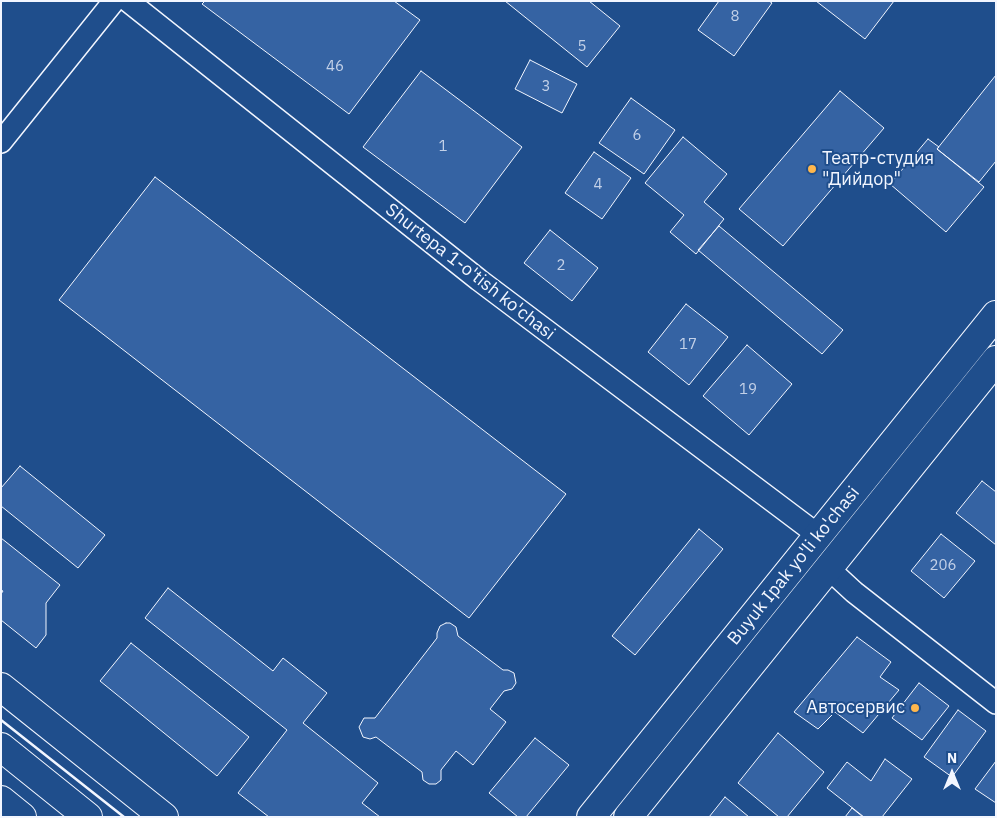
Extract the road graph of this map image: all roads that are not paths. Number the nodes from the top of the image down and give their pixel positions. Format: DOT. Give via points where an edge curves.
graph roads {
  1 [pos="114,1"];
  2 [pos="128,1"];
  3 [pos="1,142"];
  4 [pos="996,315"];
  5 [pos="996,360"];
  6 [pos="812,543"];
  7 [pos="834,560"];
  8 [pos="1,686"];
  9 [pos="996,703"];
  10 [pos="1,748"];
  11 [pos="1,800"];
  12 [pos="22,817"];
  13 [pos="88,817"];
  14 [pos="164,817"];
  15 [pos="591,817"];
  16 [pos="628,817"];
  1 -- 3 [label="street"];
  2 -- 6 [label="street, Shurtepa 1-o'tish ko'chasi"];
  4 -- 6 [label="main road, Buyuk Ipak yo'li ko'chasi"];
  5 -- 7 [label="main road, Buyuk Ipak yo'li ko'chasi"];
  6 -- 7 [label="main road"];
  6 -- 15 [label="main road, Buyuk Ipak yo'li ko'chasi"];
  7 -- 9 [label="street" via="854,592"];
  7 -- 16 [label="main road, Buyuk Ipak yo'li ko'chasi"];
  8 -- 14 [label="main road"];
  10 -- 13 [label="main road"];
  11 -- 12 [label="main road"];
}
